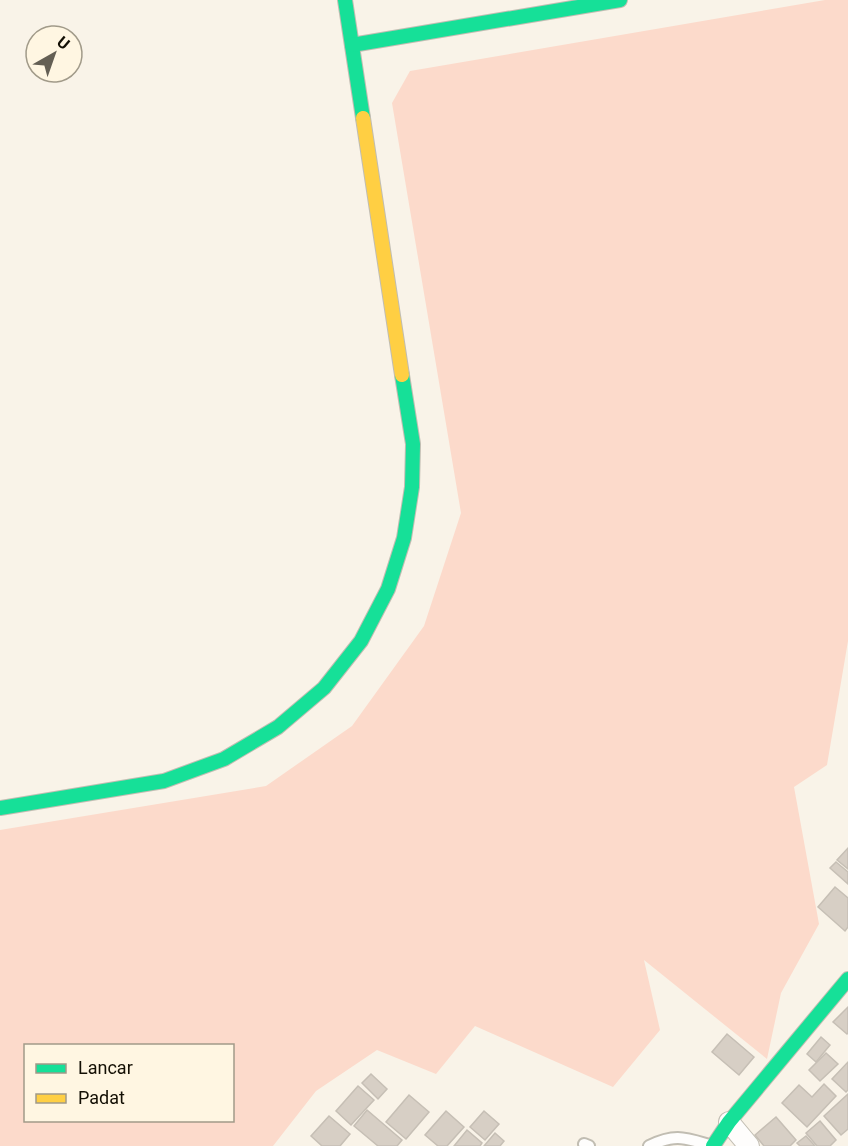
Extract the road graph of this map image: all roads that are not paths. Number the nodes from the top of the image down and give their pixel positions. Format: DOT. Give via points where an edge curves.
graph roads {
  1 [pos="345,0"];
  2 [pos="620,0"];
  3 [pos="352,45"];
  4 [pos="0,808"];
  5 [pos="848,979"];
  6 [pos="729,1122"];
  7 [pos="649,1146"];
  8 [pos="713,1146"];
  9 [pos="749,1146"];
  1 -- 3 [label="street"];
  2 -- 3 [label="street"];
  3 -- 4 [label="street" via="413,444 404,538 388,589 361,640 324,688 278,727 224,759 164,781"];
  5 -- 6 [label="street"];
  6 -- 8 [label="street"];
  6 -- 9 [label="street"];
  7 -- 8 [label="lane" via="678,1137"];
}
